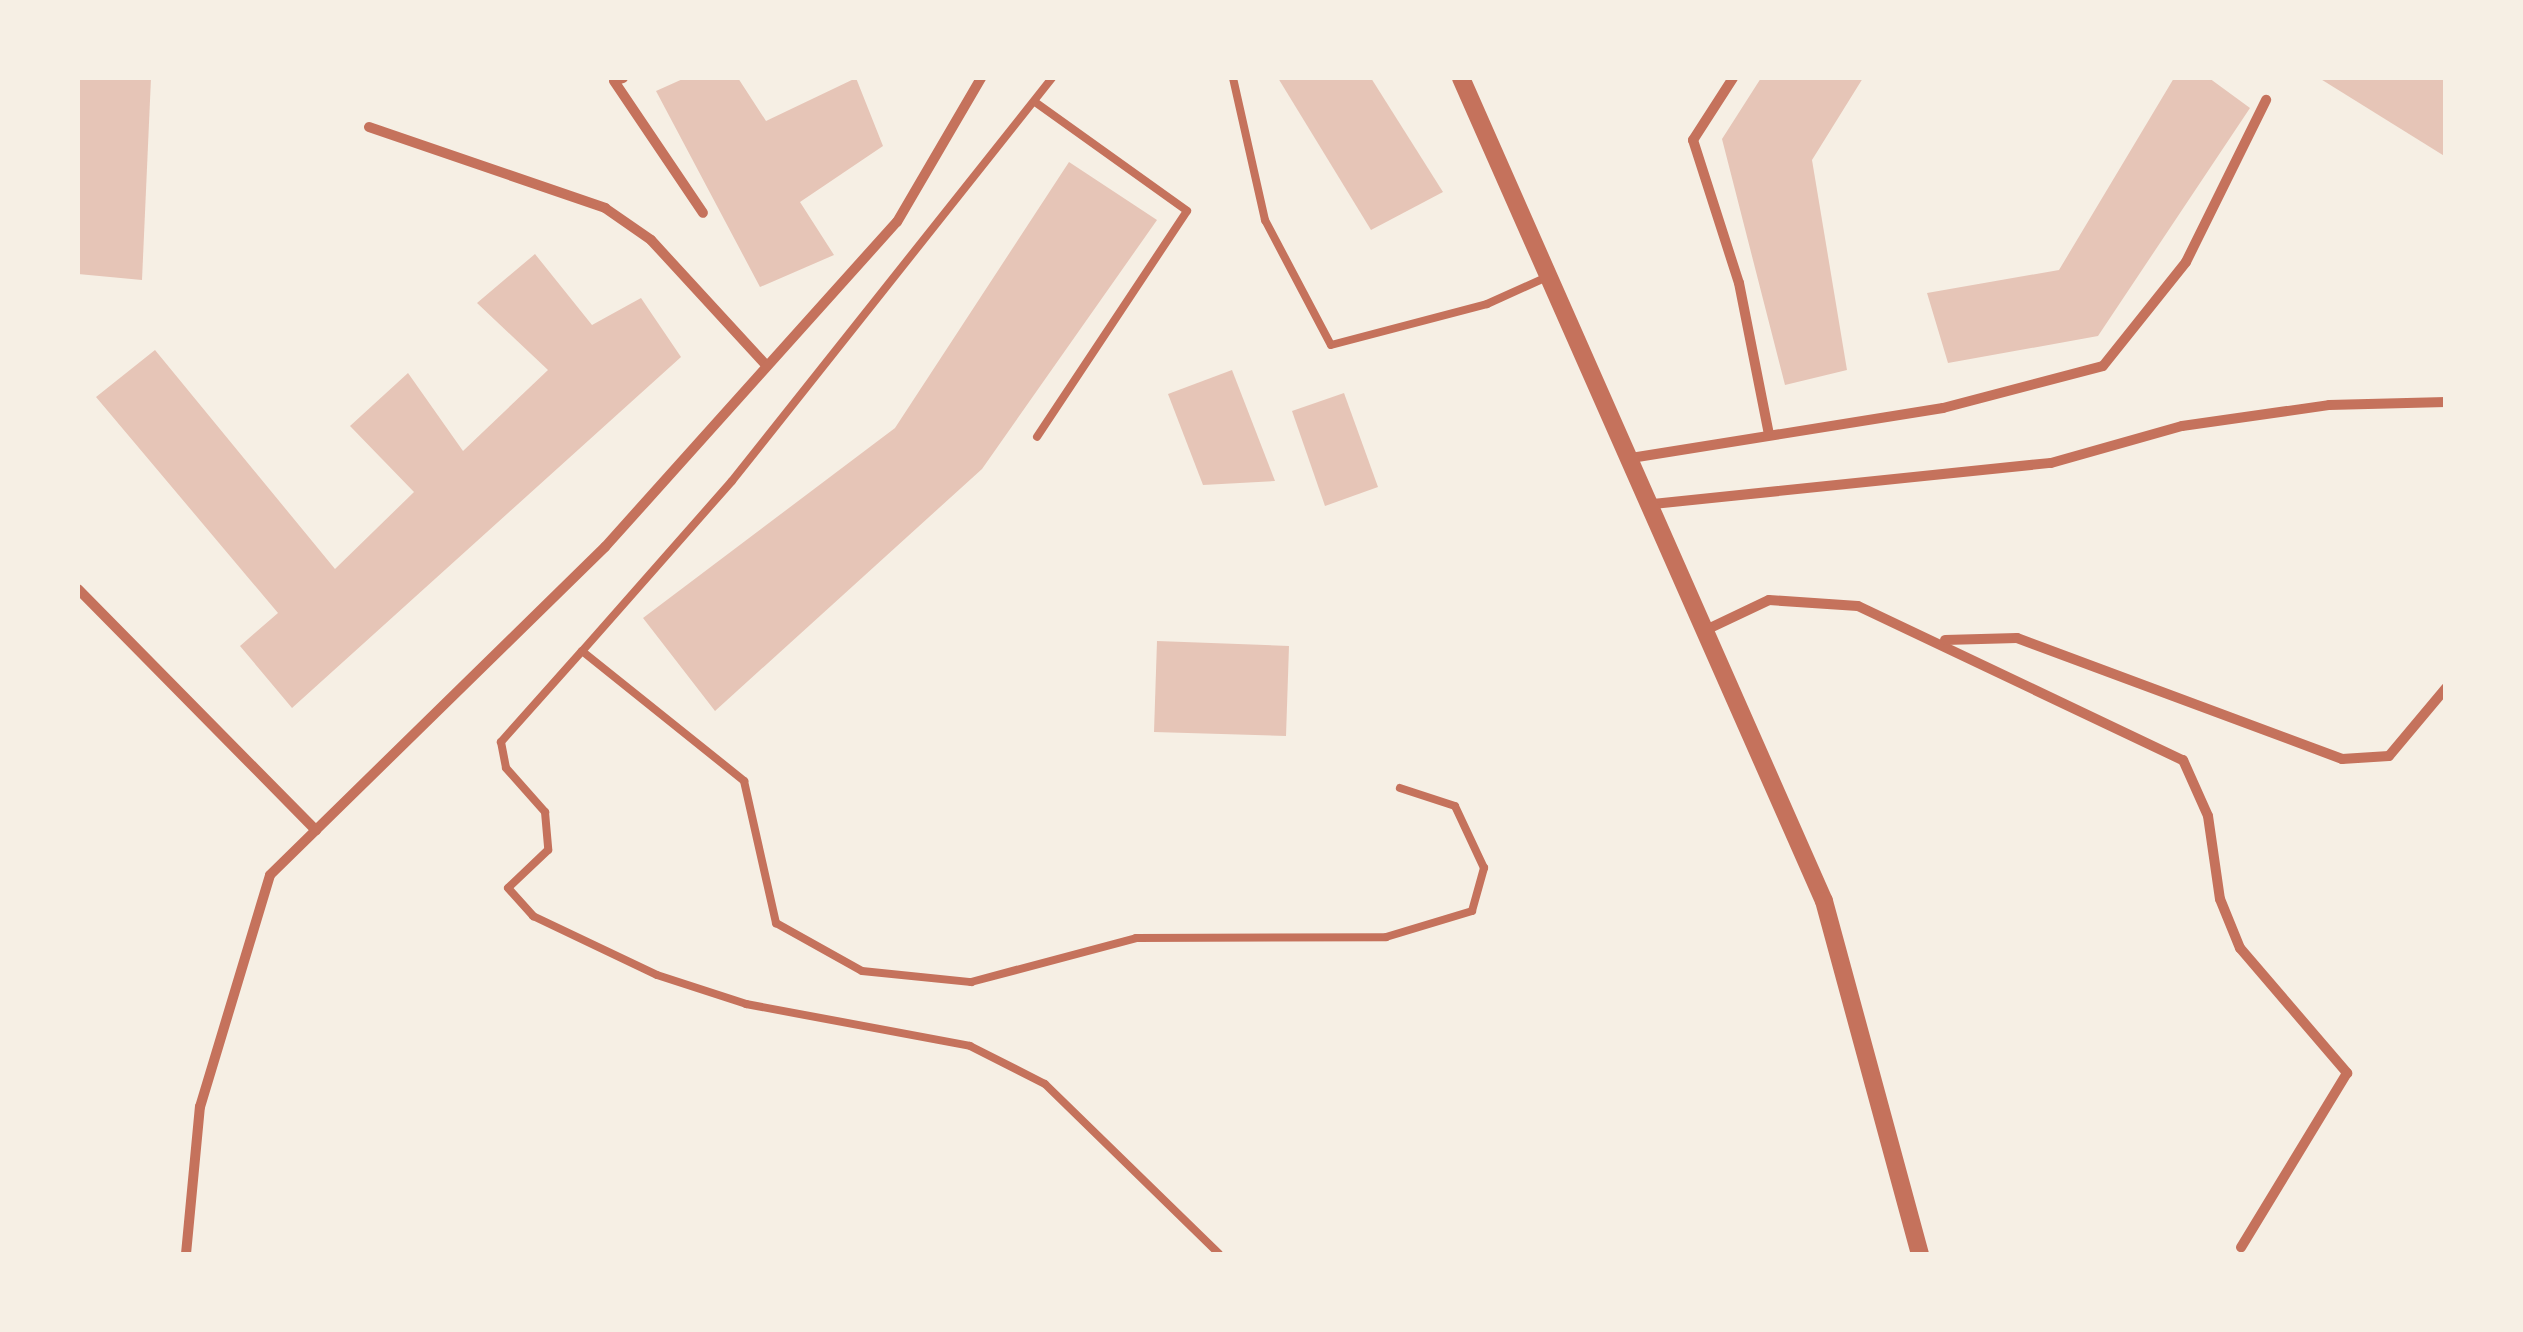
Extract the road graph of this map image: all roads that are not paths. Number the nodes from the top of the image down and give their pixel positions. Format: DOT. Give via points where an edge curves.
graph roads {
  1 [pos="623,78"];
  2 [pos="981,78"];
  3 [pos="1052,78"];
  4 [pos="1234,78"];
  5 [pos="1461,78"];
  6 [pos="1733,78"];
  7 [pos="2266,100"];
  8 [pos="1036,102"];
  9 [pos="369,127"];
  10 [pos="703,213"];
  11 [pos="1552,275"];
  12 [pos="767,366"];
  13 [pos="2446,402"];
  14 [pos="1769,435"];
  15 [pos="1036,437"];
  16 [pos="1632,458"];
  17 [pos="1653,504"];
  18 [pos="78,589"];
  19 [pos="1710,628"];
  20 [pos="1943,640"];
  21 [pos="582,650"];
  22 [pos="2446,688"];
  23 [pos="1400,788"];
  24 [pos="316,830"];
  25 [pos="2241,1247"];
  26 [pos="186,1254"];
  27 [pos="1220,1254"];
  28 [pos="1920,1254"];
  1 -- 10 [label="street" via="614,81"];
  2 -- 12 [label="street" via="897,222"];
  3 -- 8 [label="lane"];
  4 -- 11 [label="lane" via="1265,220 1330,345 1487,304"];
  5 -- 11 [label="street"];
  6 -- 14 [label="street" via="1693,140 1739,283"];
  7 -- 14 [label="street" via="2186,262 2102,366 1943,408"];
  8 -- 15 [label="lane" via="1187,211"];
  8 -- 21 [label="lane" via="732,481"];
  9 -- 12 [label="street" via="605,208 650,240"];
  11 -- 16 [label="street"];
  12 -- 24 [label="street" via="605,548"];
  13 -- 17 [label="street" via="2329,405 2182,426 2050,463"];
  14 -- 16 [label="street"];
  16 -- 17 [label="street"];
  17 -- 19 [label="street"];
  18 -- 24 [label="street"];
  19 -- 20 [label="street" via="1768,600 1858,606"];
  19 -- 28 [label="street" via="1824,901"];
  20 -- 22 [label="street" via="2018,638 2342,759 2388,756"];
  20 -- 25 [label="street" via="2183,760 2208,816 2220,899 2240,948 2347,1073"];
  21 -- 23 [label="lane" via="744,781 776,923 862,970 971,982 1136,938 1386,937 1472,912 1484,868 1455,806"];
  21 -- 27 [label="lane" via="501,742 506,768 545,812 548,850 508,888 533,916 657,975 746,1004 970,1046 1044,1084"];
  24 -- 26 [label="street" via="270,875 200,1107"];
}
